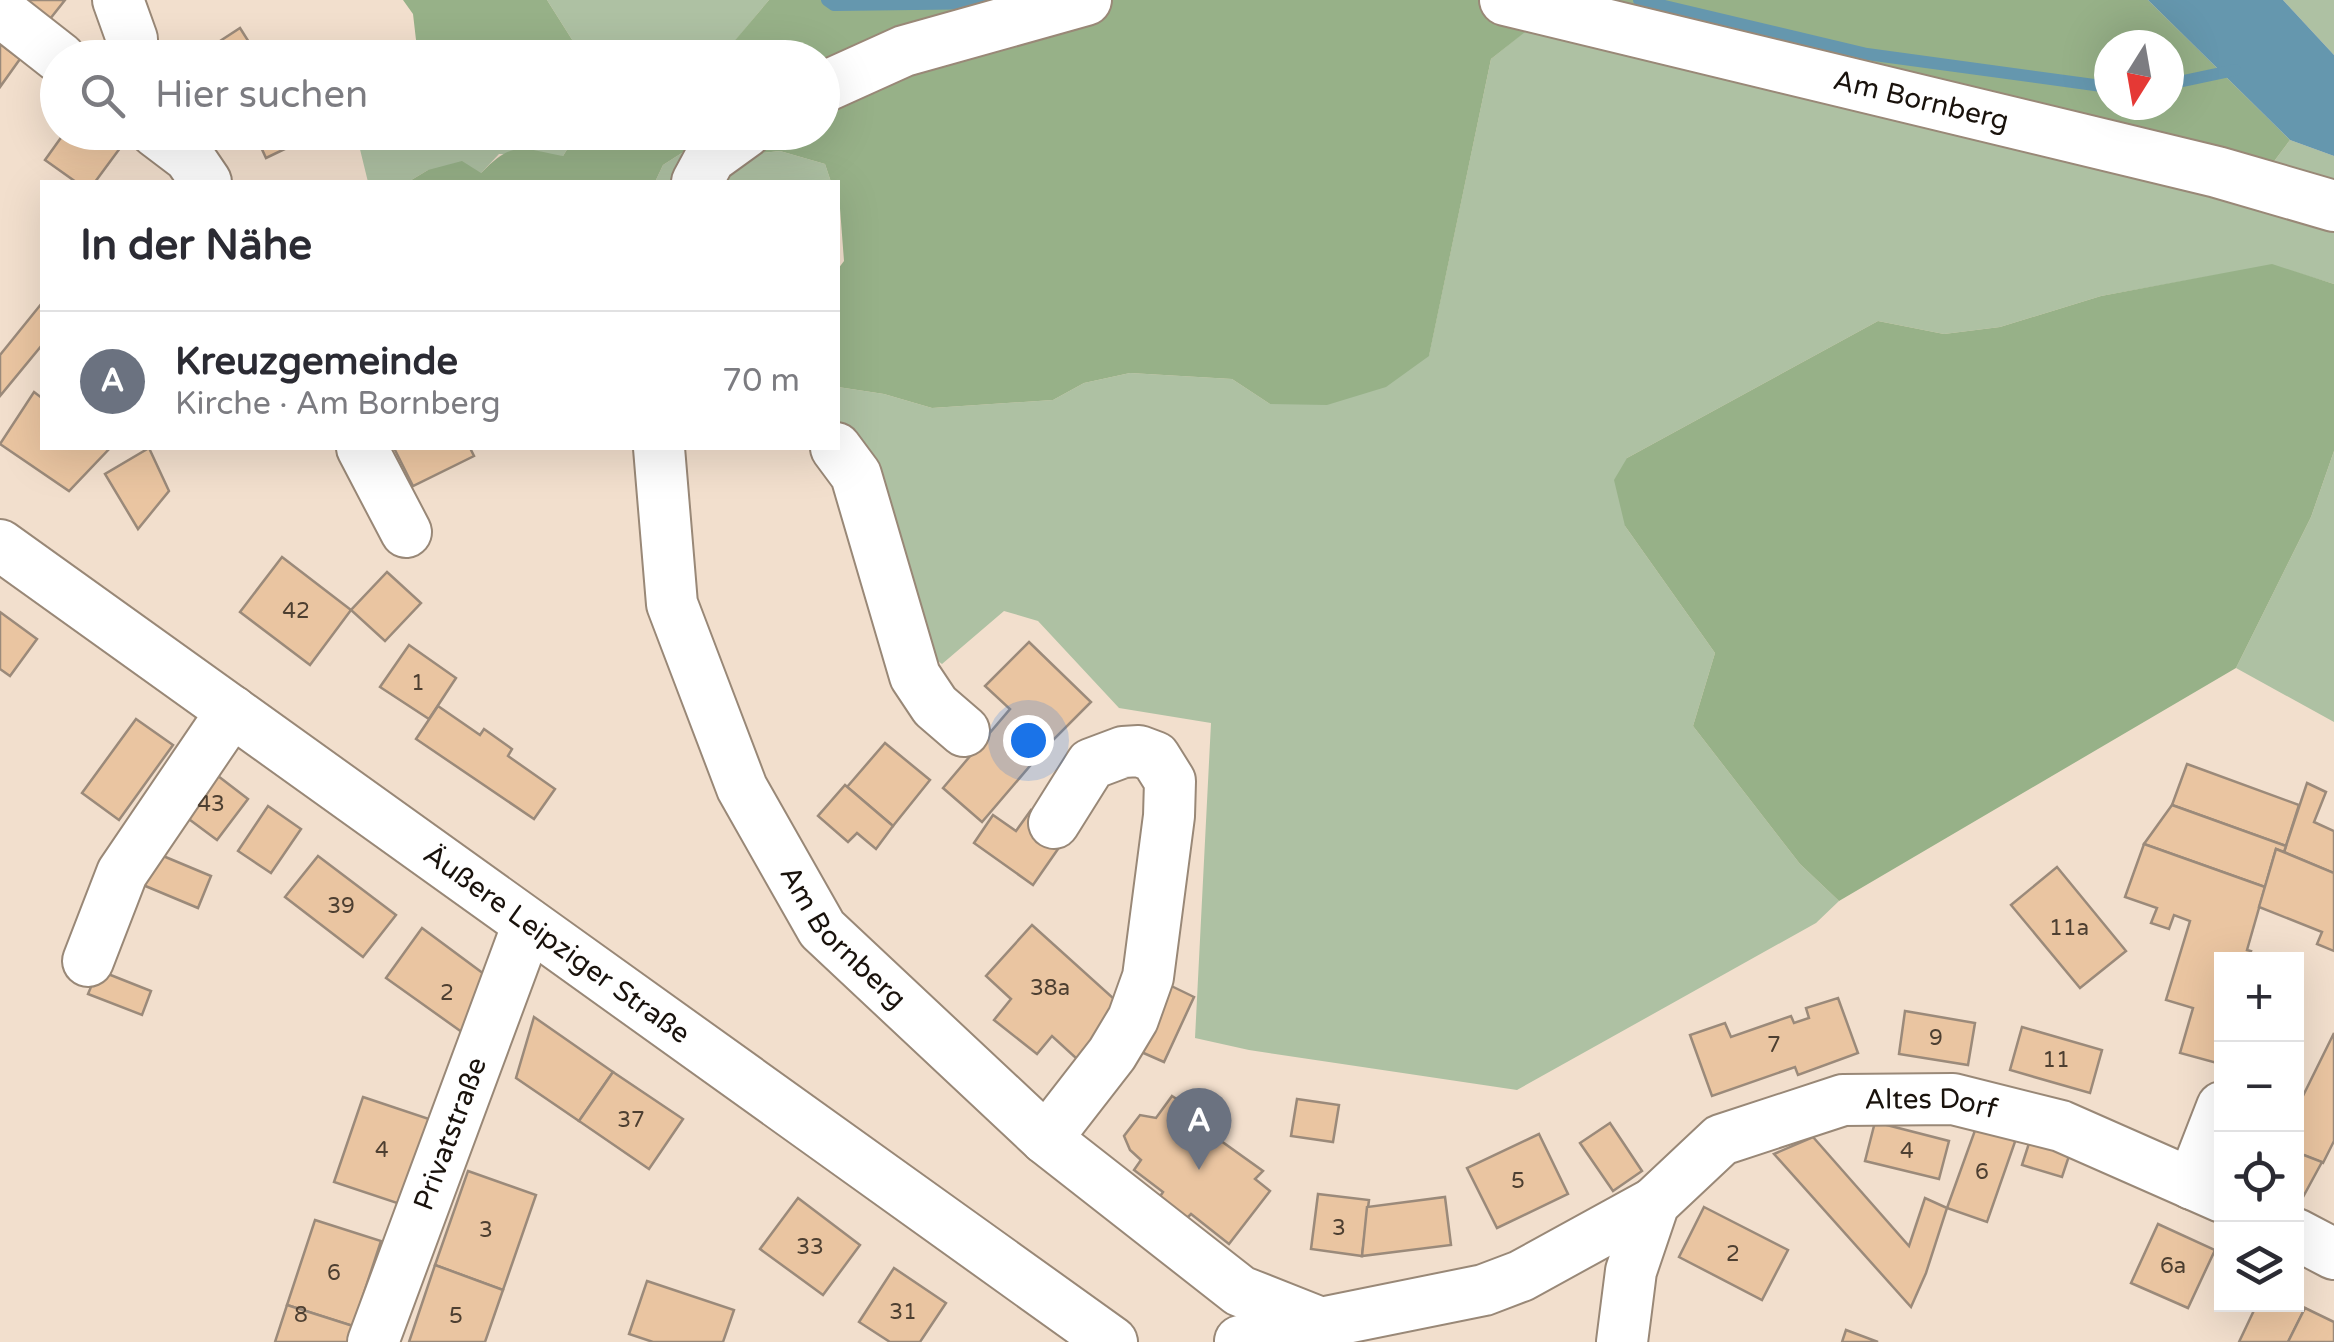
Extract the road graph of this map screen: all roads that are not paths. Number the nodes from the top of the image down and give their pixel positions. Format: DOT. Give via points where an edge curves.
graph roads {
  1 [pos="118,0"];
  2 [pos="1086,0"];
  3 [pos="1506,0"];
  4 [pos="0,11"];
  5 [pos="132,40"];
  6 [pos="40,42"];
  7 [pos="840,80"];
  8 [pos="180,150"];
  9 [pos="721,150"];
  10 [pos="205,180"];
  11 [pos="698,180"];
  12 [pos="2334,206"];
  13 [pos="363,450"];
  14 [pos="659,450"];
  15 [pos="837,450"];
  16 [pos="406,532"];
  17 [pos="0,545"];
  18 [pos="232,711"];
  19 [pos="964,732"];
  20 [pos="1054,822"];
  21 [pos="528,924"];
  22 [pos="88,961"];
  23 [pos="2217,1132"];
  24 [pos="1046,1139"];
  25 [pos="2207,1190"];
  26 [pos="1654,1202"];
  27 [pos="2304,1238"];
  28 [pos="2334,1254"];
  29 [pos="1240,1292"];
  30 [pos="1321,1322"];
  31 [pos="1239,1341"];
  32 [pos="373,1342"];
  33 [pos="1112,1342"];
  34 [pos="1372,1342"];
  35 [pos="1622,1342"];
  1 -- 5 [label="street"];
  2 -- 7 [label="street" via="904,50"];
  3 -- 12 [label="street, Am Bornberg"];
  4 -- 6 [label="street"];
  8 -- 10 [label="street"];
  9 -- 11 [label="street"];
  13 -- 16 [label="street"];
  14 -- 24 [label="street, Am Bornberg" via="672,604 742,788 822,929"];
  15 -- 19 [label="street" via="856,475 914,676"];
  17 -- 18 [label="street, Äußere Leipziger Straße"];
  18 -- 21 [label="street, Äußere Leipziger Straße"];
  18 -- 22 [label="street" via="122,873"];
  20 -- 24 [label="street" via="1091,764 1123,752 1155,757 1170,781 1148,977 1112,1054"];
  21 -- 32 [label="street, Privatstraße"];
  21 -- 33 [label="street, Äußere Leipziger Straße"];
  23 -- 25 [label="street"];
  24 -- 29 [label="street, Am Bornberg"];
  25 -- 26 [label="street, Altes Dorf" via="2061,1126 1954,1099 1843,1100 1720,1140"];
  26 -- 30 [label="street, Altes Dorf" via="1484,1290"];
  26 -- 35 [label="street, Altes Dorf" via="1631,1271"];
  27 -- 28 [label="street"];
  29 -- 30 [label="street, Am Bornberg"];
  29 -- 31 [label="street"];
  30 -- 31 [label="street, Altes Dorf"];
  30 -- 34 [label="street"];
}
